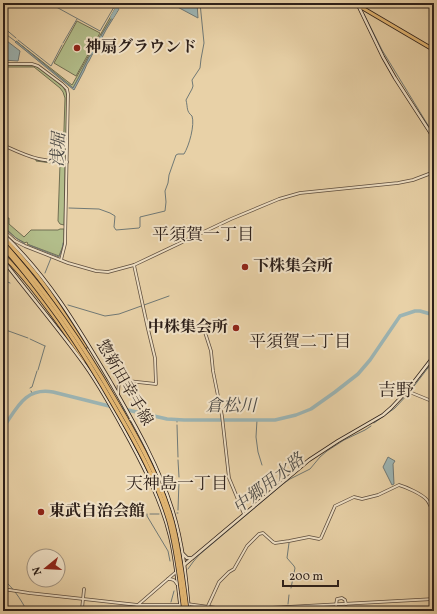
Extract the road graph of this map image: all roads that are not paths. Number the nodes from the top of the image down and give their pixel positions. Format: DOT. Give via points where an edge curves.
graph roads {
  1 [pos="356,4"];
  2 [pos="368,11"];
  3 [pos="362,15"];
  4 [pos="434,50"];
  5 [pos="3,64"];
  6 [pos="434,139"];
  7 [pos="3,145"];
  8 [pos="67,162"];
  9 [pos="434,172"];
  10 [pos="3,230"];
  11 [pos="3,234"];
  12 [pos="3,237"];
  13 [pos="3,243"];
  14 [pos="3,247"];
  15 [pos="3,256"];
  16 [pos="3,260"];
  17 [pos="61,260"];
  18 [pos="134,264"];
  19 [pos="202,323"];
  20 [pos="434,356"];
  21 [pos="96,373"];
  22 [pos="100,375"];
  23 [pos="407,391"];
  24 [pos="118,396"];
  25 [pos="434,402"];
  26 [pos="131,419"];
  27 [pos="121,425"];
  28 [pos="244,514"];
  29 [pos="434,514"];
  30 [pos="181,547"];
  31 [pos="182,552"];
  32 [pos="193,558"];
  33 [pos="184,565"];
  34 [pos="176,572"];
  35 [pos="168,580"];
  36 [pos="178,585"];
  37 [pos="3,589"];
  38 [pos="84,589"];
  39 [pos="83,599"];
  40 [pos="434,599"];
  41 [pos="189,604"];
  42 [pos="346,604"];
  43 [pos="138,605"];
  44 [pos="180,605"];
  45 [pos="336,605"];
  46 [pos="208,606"];
  47 [pos="82,609"];
  48 [pos="131,611"];
  49 [pos="185,611"];
  1 -- 2 [label="main road"];
  1 -- 3 [label="main road"];
  2 -- 3 [label="main road"];
  2 -- 4 [label="main road"];
  3 -- 6 [label="main road" via="383,57"];
  5 -- 8 [label="street" via="38,66 67,90"];
  7 -- 8 [label="street" via="37,159"];
  8 -- 17 [label="street" via="65,244"];
  9 -- 18 [label="street" via="398,183 300,193 286,197 231,219"];
  10 -- 17 [label="street" via="22,245"];
  11 -- 24 [label="main road, 惣新田幸手線" via="32,263 52,289"];
  12 -- 22 [label="highway, bridge" via="56,302"];
  13 -- 22 [label="highway, bridge" via="45,293"];
  14 -- 21 [label="highway, bridge" via="49,304"];
  15 -- 21 [label="highway, bridge" via="22,276"];
  16 -- 27 [label="main road, 惣新田幸手線" via="84,364"];
  17 -- 18 [label="street" via="105,272"];
  18 -- 24 [label="street" via="155,358 156,384 118,380"];
  19 -- 28 [label="street" via="211,350 229,478"];
  20 -- 23 [label="main road"];
  21 -- 49 [label="highway, bridge" via="134,441 161,499 175,547"];
  22 -- 49 [label="highway, bridge" via="142,448 163,494 178,549"];
  23 -- 25 [label="street"];
  23 -- 28 [label="main road" via="383,415 315,456"];
  24 -- 26 [label="main road, 惣新田幸手線"];
  26 -- 27 [label="street"];
  26 -- 30 [label="main road, 惣新田幸手線" via="167,495"];
  27 -- 34 [label="main road, 惣新田幸手線" via="158,500 170,536"];
  28 -- 32 [label="main road"];
  29 -- 46 [label="street" via="423,496 399,485 378,496 354,497 335,506 319,539 308,537 275,543 263,533 259,534 234,569 219,582"];
  30 -- 31 [label="main road, 惣新田幸手線"];
  30 -- 34 [label="main road" via="178,556 180,566"];
  31 -- 32 [label="main road" via="186,558"];
  31 -- 33 [label="main road, 惣新田幸手線"];
  32 -- 33 [label="main road"];
  33 -- 34 [label="main road"];
  33 -- 41 [label="main road, 惣新田幸手線"];
  34 -- 35 [label="street"];
  34 -- 36 [label="main road, 惣新田幸手線"];
  35 -- 36 [label="street" via="176,581"];
  35 -- 43 [label="street"];
  36 -- 44 [label="main road, 惣新田幸手線"];
  37 -- 39 [label="street"];
  38 -- 39 [label="street"];
  39 -- 43 [label="street"];
  39 -- 47 [label="street"];
  40 -- 42 [label="street"];
  41 -- 44 [label="street"];
  41 -- 46 [label="street"];
  41 -- 49 [label="main road"];
  42 -- 45 [label="street"];
  42 -- 45 [label="street" via="345,600 340,598 336,600"];
  43 -- 44 [label="street"];
  43 -- 48 [label="street"];
  44 -- 49 [label="main road, 惣新田幸手線"];
  45 -- 46 [label="street" via="232,610"];
}
